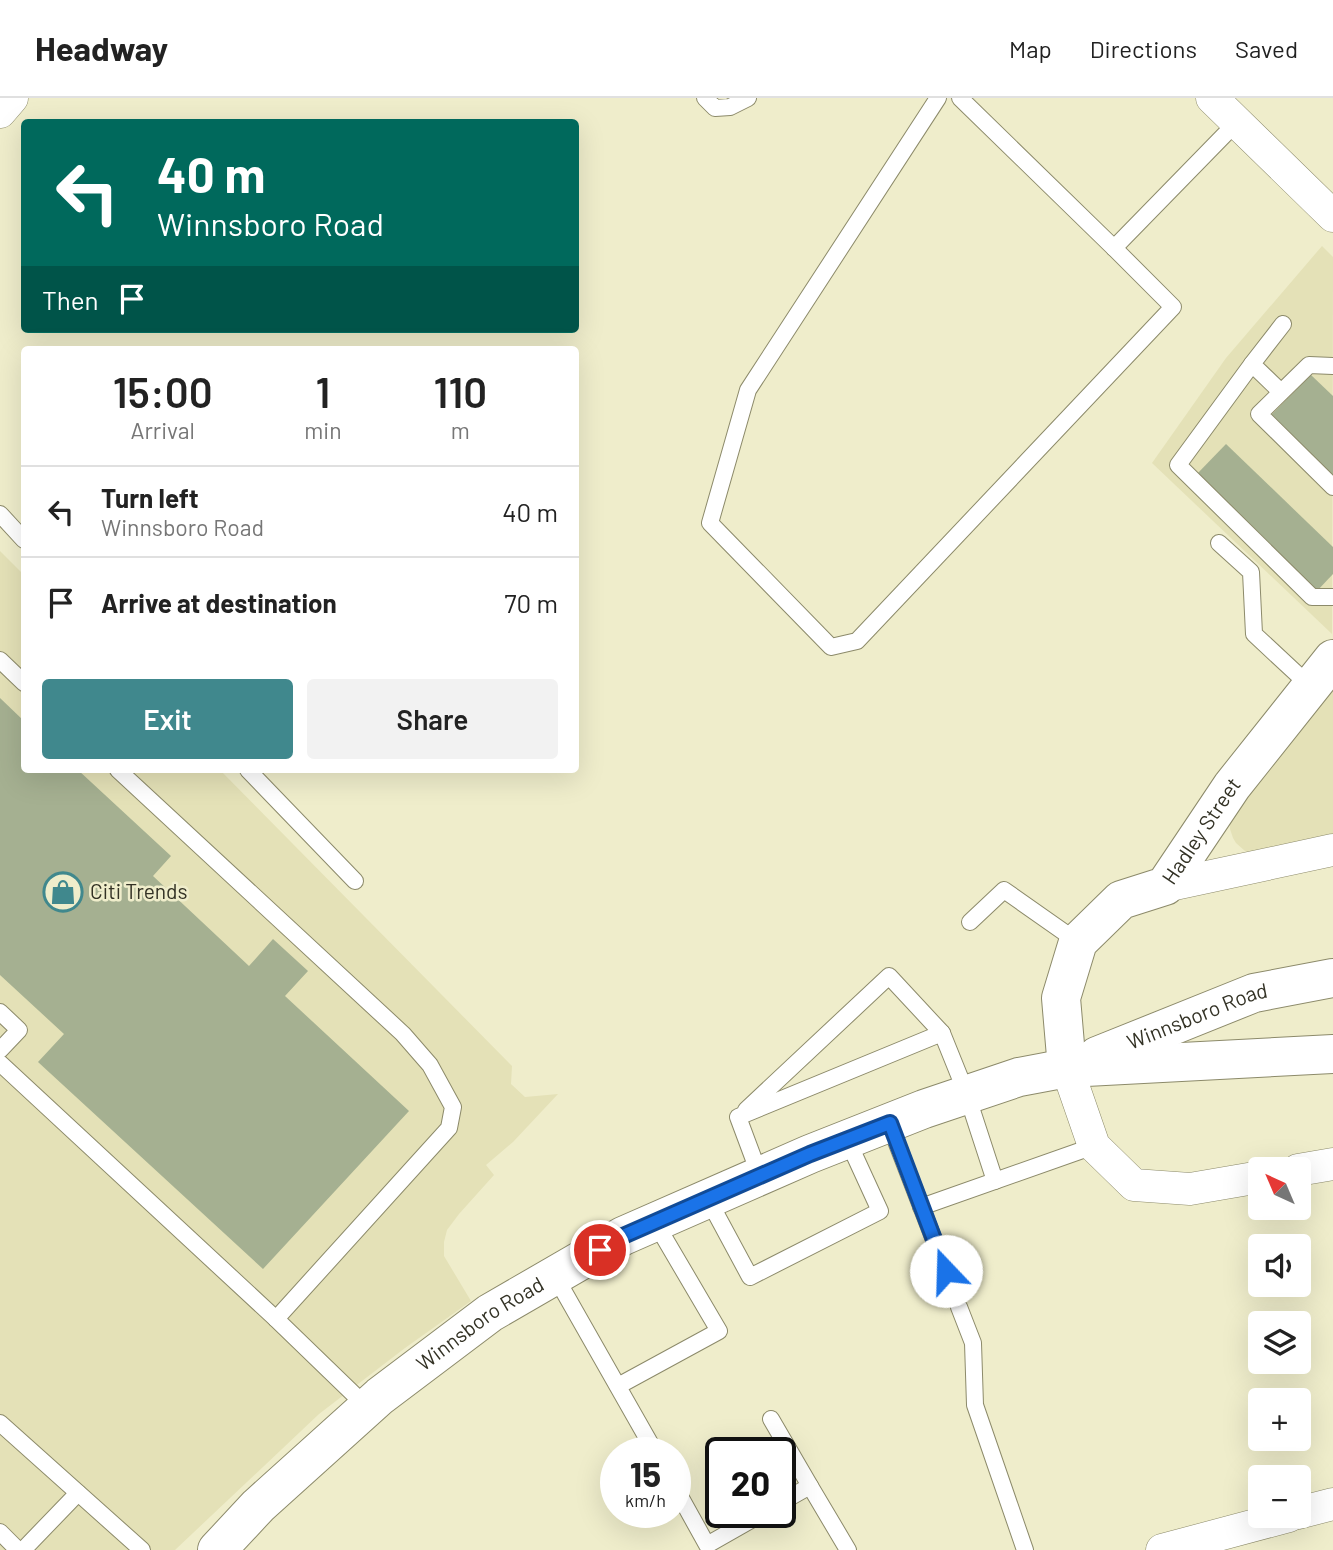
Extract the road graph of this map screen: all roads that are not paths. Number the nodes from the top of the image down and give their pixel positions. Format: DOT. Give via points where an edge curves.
graph roads {
  1 [pos="12,98"];
  2 [pos="705,98"];
  3 [pos="748,98"];
  4 [pos="938,98"];
  5 [pos="960,98"];
  6 [pos="1212,98"];
  7 [pos="0,112"];
  8 [pos="1237,122"];
  9 [pos="1333,216"];
  10 [pos="1114,248"];
  11 [pos="1283,324"];
  12 [pos="1252,364"];
  13 [pos="1333,366"];
  14 [pos="1281,392"];
  15 [pos="1333,487"];
  16 [pos="0,514"];
  17 [pos="21,537"];
  18 [pos="1219,543"];
  19 [pos="1333,597"];
  20 [pos="0,660"];
  21 [pos="1326,671"];
  22 [pos="21,680"];
  23 [pos="121,773"];
  24 [pos="251,773"];
  25 [pos="1333,850"];
  26 [pos="355,881"];
  27 [pos="1164,886"];
  28 [pos="970,922"];
  29 [pos="1078,942"];
  30 [pos="1333,978"];
  31 [pos="0,1013"];
  32 [pos="942,1033"];
  33 [pos="0,1050"];
  34 [pos="1333,1054"];
  35 [pos="0,1063"];
  36 [pos="1068,1068"];
  37 [pos="967,1095"];
  38 [pos="738,1118"];
  39 [pos="890,1123"];
  40 [pos="847,1139"];
  41 [pos="1094,1146"];
  42 [pos="1333,1164"];
  43 [pos="1311,1168"];
  44 [pos="760,1176"];
  45 [pos="1248,1179"];
  46 [pos="995,1181"];
  47 [pos="708,1199"];
  48 [pos="921,1207"];
  49 [pos="655,1222"];
  50 [pos="555,1276"];
  51 [pos="276,1319"];
  52 [pos="618,1386"];
  53 [pos="367,1407"];
  54 [pos="772,1419"];
  55 [pos="0,1423"];
  56 [pos="647,1437"];
  57 [pos="810,1486"];
  58 [pos="78,1493"];
  59 [pos="796,1494"];
  60 [pos="1333,1504"];
  61 [pos="1311,1510"];
  62 [pos="691,1516"];
  63 [pos="1248,1527"];
  64 [pos="737,1528"];
  65 [pos="0,1531"];
  66 [pos="21,1550"];
  67 [pos="142,1550"];
  68 [pos="217,1550"];
  69 [pos="848,1550"];
  70 [pos="1025,1550"];
  71 [pos="1162,1550"];
  1 -- 7 [label="street"];
  2 -- 3 [label="lane" via="715,108"];
  4 -- 10 [label="lane" via="748,390 709,523 831,647 857,640 1172,307"];
  5 -- 10 [label="lane"];
  6 -- 8 [label="street"];
  8 -- 9 [label="street"];
  8 -- 10 [label="lane"];
  11 -- 12 [label="lane"];
  12 -- 14 [label="lane"];
  12 -- 19 [label="lane" via="1178,465 1312,597"];
  13 -- 14 [label="lane" via="1309,365"];
  14 -- 15 [label="lane" via="1259,414 1316,464"];
  16 -- 17 [label="lane"];
  18 -- 21 [label="lane" via="1251,572 1254,634"];
  20 -- 22 [label="lane"];
  21 -- 27 [label="main road, Hadley Street" via="1232,786"];
  23 -- 51 [label="lane" via="403,1034 430,1065 453,1107 449,1128"];
  24 -- 26 [label="lane"];
  25 -- 27 [label="street"];
  27 -- 29 [label="main road, Hadley Street" via="1121,900"];
  28 -- 29 [label="lane" via="1004,890"];
  29 -- 36 [label="main road, Hadley Street" via="1061,998"];
  30 -- 36 [label="main road, Winnsboro Road" via="1254,993"];
  31 -- 33 [label="lane" via="19,1030"];
  32 -- 37 [label="lane"];
  32 -- 38 [label="lane"];
  32 -- 38 [label="lane" via="889,976"];
  34 -- 36 [label="main road, Winnsboro Road"];
  35 -- 51 [label="lane"];
  36 -- 37 [label="main road, Winnsboro Road" via="1019,1077"];
  36 -- 41 [label="street"];
  37 -- 39 [label="main road, Winnsboro Road"];
  37 -- 46 [label="lane"];
  38 -- 44 [label="lane"];
  39 -- 40 [label="main road, Winnsboro Road"];
  39 -- 48 [label="lane"];
  40 -- 44 [label="main road, Winnsboro Road"];
  40 -- 47 [label="lane" via="880,1211 750,1277"];
  41 -- 45 [label="street" via="1134,1185 1190,1189"];
  41 -- 46 [label="lane"];
  42 -- 43 [label="street"];
  44 -- 47 [label="main road, Winnsboro Road"];
  46 -- 48 [label="lane"];
  47 -- 49 [label="main road, Winnsboro Road"];
  48 -- 70 [label="lane" via="973,1343 975,1405"];
  49 -- 50 [label="main road, Winnsboro Road"];
  49 -- 52 [label="lane" via="719,1331"];
  50 -- 52 [label="lane"];
  50 -- 53 [label="main road, Winnsboro Road" via="490,1313"];
  51 -- 53 [label="lane"];
  52 -- 56 [label="lane"];
  53 -- 68 [label="main road, Winnsboro Road" via="258,1506"];
  54 -- 57 [label="lane"];
  55 -- 58 [label="lane"];
  57 -- 59 [label="lane"];
  57 -- 69 [label="lane"];
  58 -- 66 [label="lane"];
  58 -- 67 [label="lane"];
  60 -- 61 [label="street"];
  62 -- 64 [label="lane" via="707,1545"];
  63 -- 71 [label="street"];
  65 -- 66 [label="lane"];
}
